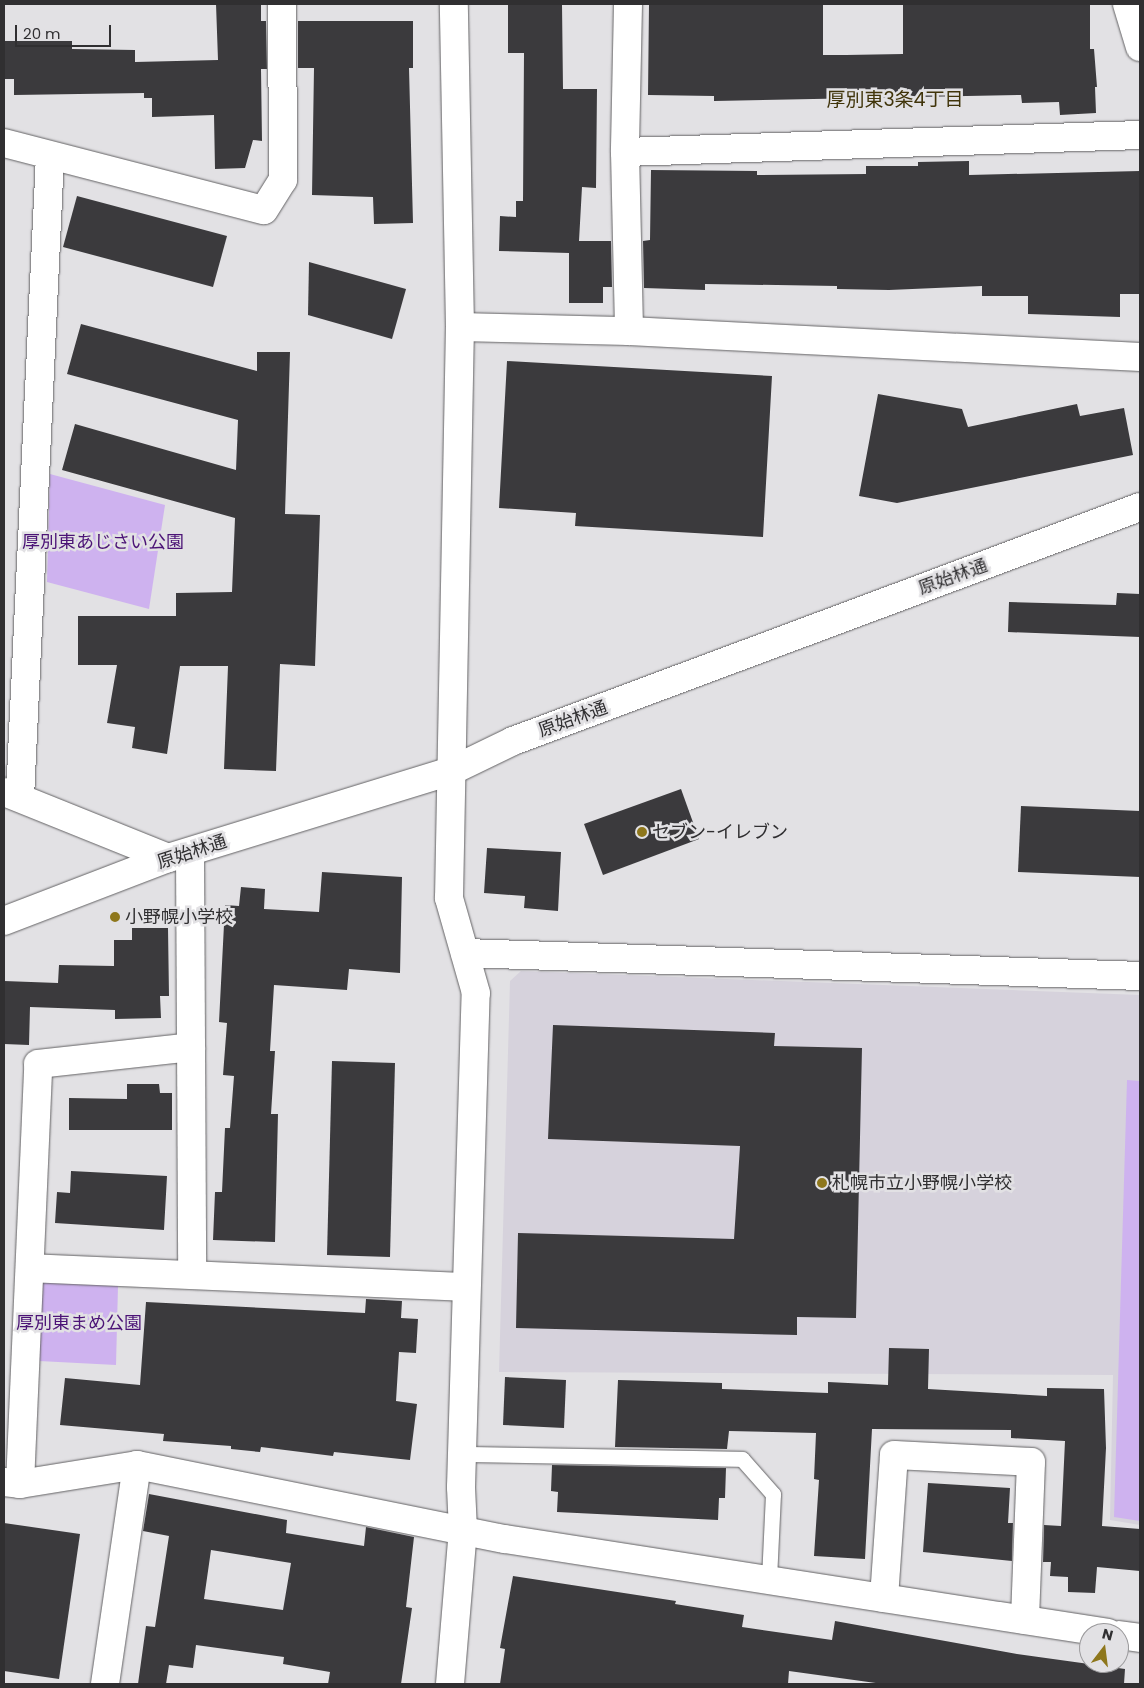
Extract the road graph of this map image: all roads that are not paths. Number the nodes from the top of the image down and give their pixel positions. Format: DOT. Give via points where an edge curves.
graph roads {
  1 [pos="282,4"];
  2 [pos="454,4"];
  3 [pos="628,4"];
  4 [pos="1127,4"];
  5 [pos="1140,47"];
  6 [pos="1140,135"];
  7 [pos="4,143"];
  8 [pos="625,152"];
  9 [pos="50,156"];
  10 [pos="460,327"];
  11 [pos="629,331"];
  12 [pos="1140,357"];
  13 [pos="1140,507"];
  14 [pos="451,771"];
  15 [pos="12,794"];
  16 [pos="179,856"];
  17 [pos="4,921"];
  18 [pos="465,953"];
  19 [pos="1140,976"];
  20 [pos="190,1047"];
  21 [pos="30,1268"];
  22 [pos="192,1273"];
  23 [pos="466,1287"];
  24 [pos="462,1454"];
  25 [pos="137,1465"];
  26 [pos="12,1483"];
  27 [pos="463,1530"];
  28 [pos="769,1580"];
  29 [pos="884,1598"];
  30 [pos="1025,1620"];
  31 [pos="1079,1628"];
  32 [pos="105,1684"];
  33 [pos="450,1684"];
  1 -- 9 [label="street" via="283,180 264,210"];
  2 -- 10 [label="street"];
  3 -- 8 [label="street"];
  4 -- 5 [label="street"];
  6 -- 8 [label="street"];
  7 -- 9 [label="street"];
  8 -- 11 [label="street"];
  9 -- 15 [label="street"];
  10 -- 11 [label="street"];
  10 -- 14 [label="street"];
  11 -- 12 [label="street"];
  13 -- 14 [label="street, 原始林通" via="513,742"];
  14 -- 16 [label="street, 原始林通"];
  14 -- 18 [label="street" via="449,898"];
  15 -- 16 [label="street"];
  16 -- 17 [label="street, 原始林通"];
  16 -- 20 [label="street"];
  18 -- 19 [label="street"];
  18 -- 23 [label="street" via="476,993"];
  20 -- 21 [label="street" via="38,1064"];
  20 -- 22 [label="street"];
  21 -- 22 [label="street"];
  21 -- 26 [label="street"];
  22 -- 23 [label="street"];
  23 -- 24 [label="street"];
  24 -- 27 [label="street"];
  24 -- 28 [label="lane" via="742,1460 773,1494"];
  25 -- 26 [label="street"];
  25 -- 27 [label="street"];
  25 -- 32 [label="street"];
  27 -- 28 [label="street"];
  27 -- 33 [label="street"];
  28 -- 29 [label="street"];
  29 -- 30 [label="street"];
  29 -- 30 [label="street" via="894,1455 1031,1462"];
  30 -- 31 [label="street"];
}
